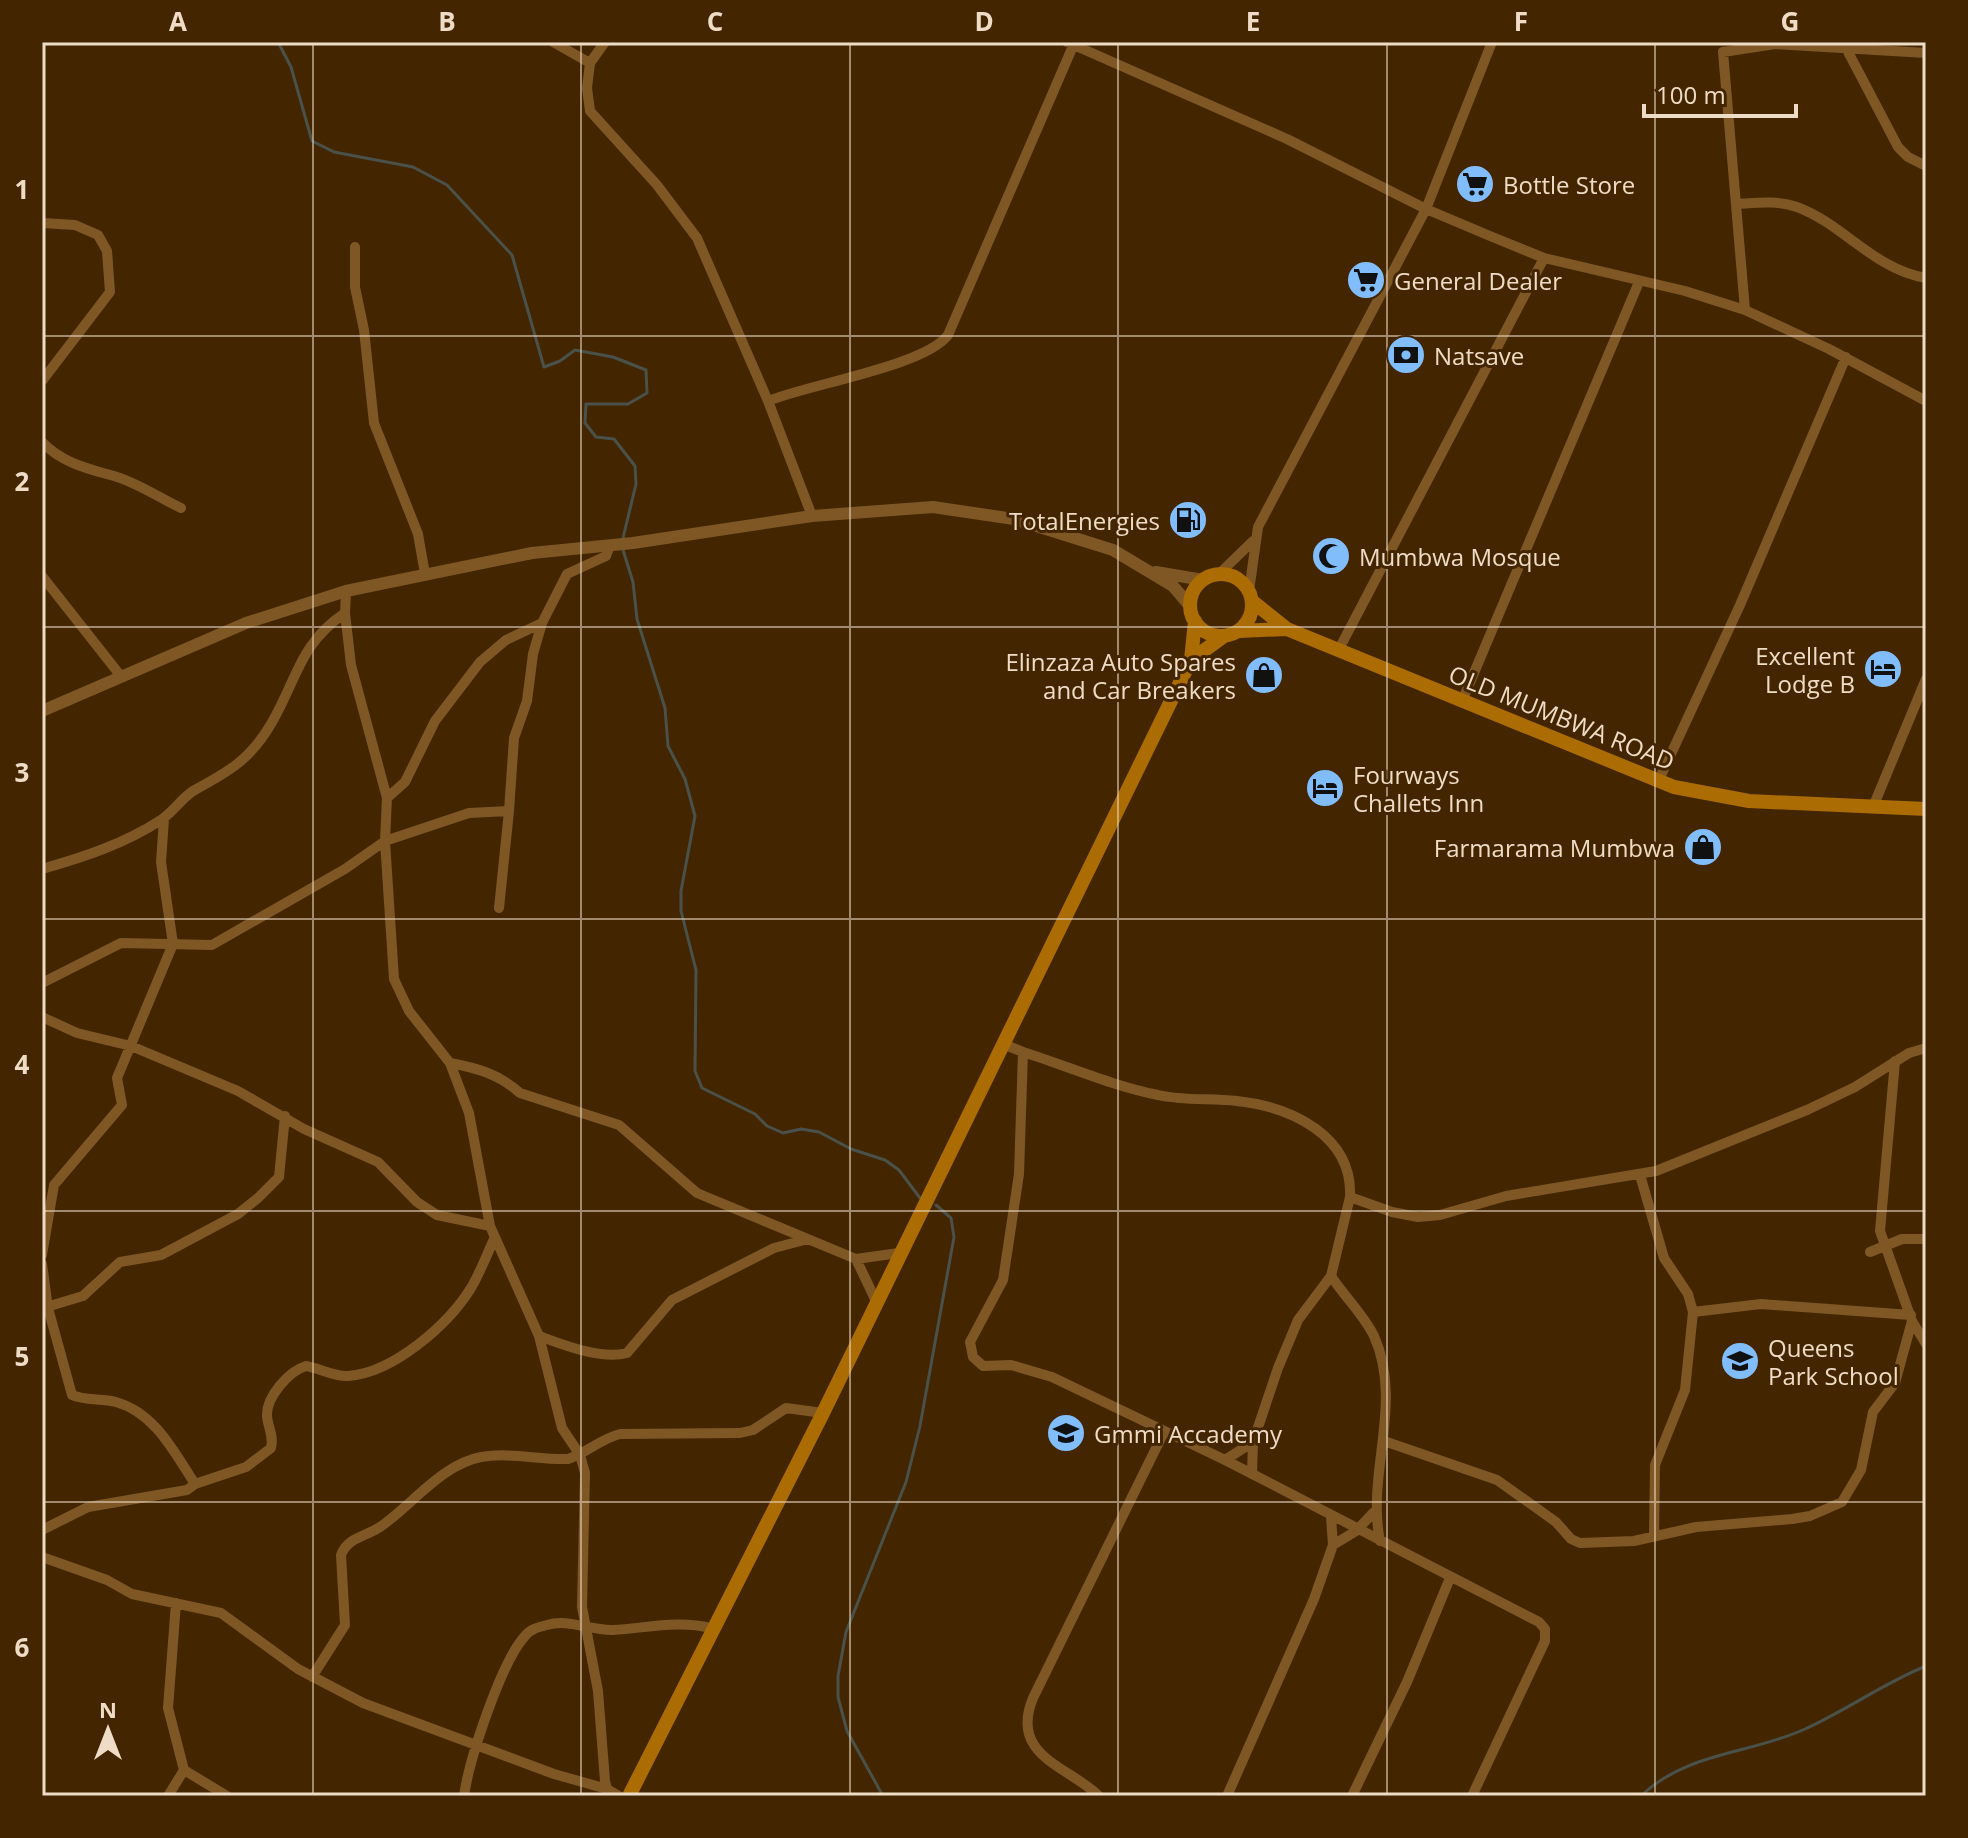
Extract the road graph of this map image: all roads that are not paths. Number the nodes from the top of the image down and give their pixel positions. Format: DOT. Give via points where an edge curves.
graph roads {
  1 [pos="553,42"];
  2 [pos="605,42"];
  3 [pos="1492,42"];
  4 [pos="1070,44"];
  5 [pos="1849,46"];
  6 [pos="1926,53"];
  7 [pos="590,63"];
  8 [pos="1926,166"];
  9 [pos="1736,204"];
  10 [pos="1426,209"];
  11 [pos="42,223"];
  12 [pos="355,247"];
  13 [pos="1544,258"];
  14 [pos="1926,278"];
  15 [pos="1639,282"];
  16 [pos="1745,310"];
  17 [pos="1846,357"];
  18 [pos="42,381"];
  19 [pos="768,401"];
  20 [pos="1926,401"];
  21 [pos="42,442"];
  22 [pos="181,508"];
  23 [pos="812,516"];
  24 [pos="1253,541"];
  25 [pos="614,545"];
  26 [pos="1149,570"];
  27 [pos="425,574"];
  28 [pos="1219,574"];
  29 [pos="42,576"];
  30 [pos="1203,580"];
  31 [pos="346,591"];
  32 [pos="1251,596"];
  33 [pos="1190,606"];
  34 [pos="345,613"];
  35 [pos="1195,621"];
  36 [pos="542,623"];
  37 [pos="1287,629"];
  38 [pos="1239,631"];
  39 [pos="1224,636"];
  40 [pos="1338,651"];
  41 [pos="1191,660"];
  42 [pos="120,675"];
  43 [pos="1926,679"];
  44 [pos="1463,699"];
  45 [pos="42,711"];
  46 [pos="1658,782"];
  47 [pos="387,798"];
  48 [pos="1873,807"];
  49 [pos="1926,809"];
  50 [pos="509,811"];
  51 [pos="164,819"];
  52 [pos="385,841"];
  53 [pos="42,869"];
  54 [pos="499,908"];
  55 [pos="173,944"];
  56 [pos="42,983"];
  57 [pos="42,1017"];
  58 [pos="1003,1044"];
  59 [pos="131,1046"];
  60 [pos="1926,1048"];
  61 [pos="1023,1052"];
  62 [pos="1895,1061"];
  63 [pos="450,1063"];
  64 [pos="285,1116"];
  65 [pos="1640,1175"];
  66 [pos="1350,1197"];
  67 [pos="490,1226"];
  68 [pos="495,1237"];
  69 [pos="808,1239"];
  70 [pos="1926,1239"];
  71 [pos="1882,1246"];
  72 [pos="1870,1252"];
  73 [pos="899,1253"];
  74 [pos="42,1255"];
  75 [pos="856,1259"];
  76 [pos="42,1264"];
  77 [pos="1331,1276"];
  78 [pos="876,1301"];
  79 [pos="45,1308"];
  80 [pos="1693,1312"];
  81 [pos="1911,1318"];
  82 [pos="539,1336"];
  83 [pos="1926,1344"];
  84 [pos="823,1413"];
  85 [pos="1164,1432"];
  86 [pos="1384,1441"];
  87 [pos="1253,1442"];
  88 [pos="580,1455"];
  89 [pos="1225,1460"];
  90 [pos="1252,1474"];
  91 [pos="195,1484"];
  92 [pos="1374,1512"];
  93 [pos="1331,1517"];
  94 [pos="42,1530"];
  95 [pos="1356,1531"];
  96 [pos="1654,1537"];
  97 [pos="1380,1541"];
  98 [pos="1333,1545"];
  99 [pos="42,1557"];
  100 [pos="1450,1578"];
  101 [pos="176,1603"];
  102 [pos="711,1628"];
  103 [pos="586,1629"];
  104 [pos="312,1677"];
  105 [pos="475,1743"];
  106 [pos="184,1770"];
  107 [pos="607,1789"];
  108 [pos="168,1796"];
  109 [pos="227,1796"];
  110 [pos="464,1796"];
  111 [pos="619,1796"];
  112 [pos="629,1796"];
  113 [pos="1099,1796"];
  114 [pos="1227,1796"];
  115 [pos="1352,1796"];
  116 [pos="1472,1796"];
  1 -- 7 [label="street"];
  2 -- 7 [label="street"];
  3 -- 10 [label="street"];
  4 -- 10 [label="street" via="1287,139"];
  4 -- 19 [label="street" via="938,347"];
  5 -- 6 [label="street"];
  5 -- 8 [label="street" via="1898,147"];
  5 -- 9 [label="street" via="1775,44 1723,52"];
  7 -- 19 [label="street" via="590,111 697,238"];
  9 -- 14 [label="street" via="1776,202 1799,208 1887,265"];
  9 -- 16 [label="street"];
  10 -- 13 [label="street"];
  10 -- 24 [label="street"];
  11 -- 18 [label="street" via="75,225 98,235 107,251 110,292"];
  12 -- 27 [label="street" via="355,287 374,423 418,534"];
  13 -- 15 [label="street"];
  13 -- 40 [label="street"];
  15 -- 16 [label="street"];
  15 -- 44 [label="street"];
  16 -- 17 [label="street"];
  17 -- 20 [label="street"];
  17 -- 46 [label="street"];
  19 -- 23 [label="street"];
  21 -- 22 [label="street" via="89,471 117,477"];
  23 -- 25 [label="street"];
  23 -- 26 [label="street" via="933,507 1014,519 1113,550"];
  24 -- 28 [label="street"];
  24 -- 32 [label="street"];
  25 -- 27 [label="street" via="532,553"];
  25 -- 36 [label="street" via="606,556 567,574"];
  26 -- 30 [label="street"];
  26 -- 33 [label="street"];
  27 -- 31 [label="street"];
  28 -- 30 [label="main road"];
  28 -- 32 [label="main road" via="1237,578"];
  29 -- 42 [label="street"];
  30 -- 33 [label="main road"];
  31 -- 34 [label="street"];
  31 -- 42 [label="street" via="246,623"];
  32 -- 37 [label="main road"];
  32 -- 38 [label="main road" via="1250,617"];
  33 -- 35 [label="main road"];
  34 -- 47 [label="street" via="351,665"];
  34 -- 51 [label="street" via="306,648 262,737 232,770 186,796"];
  35 -- 39 [label="main road" via="1207,633"];
  35 -- 41 [label="main road"];
  36 -- 47 [label="street" via="506,640 480,662 435,721 405,782"];
  36 -- 50 [label="street" via="514,738"];
  37 -- 38 [label="main road"];
  37 -- 40 [label="main road, OLD MUMBWA ROAD"];
  38 -- 39 [label="main road"];
  39 -- 41 [label="main road"];
  40 -- 44 [label="main road, OLD MUMBWA ROAD"];
  41 -- 58 [label="main road"];
  42 -- 45 [label="street"];
  43 -- 48 [label="street"];
  44 -- 46 [label="main road, OLD MUMBWA ROAD"];
  46 -- 48 [label="main road, OLD MUMBWA ROAD" via="1749,801"];
  47 -- 52 [label="street"];
  48 -- 49 [label="main road, OLD MUMBWA ROAD"];
  50 -- 52 [label="street" via="469,813"];
  50 -- 54 [label="street"];
  51 -- 53 [label="street" via="97,853"];
  51 -- 55 [label="street" via="161,862"];
  52 -- 55 [label="street" via="212,945"];
  52 -- 63 [label="street" via="394,979 409,1011"];
  55 -- 56 [label="street" via="121,943"];
  55 -- 59 [label="street"];
  57 -- 59 [label="street" via="77,1033"];
  58 -- 61 [label="street"];
  58 -- 73 [label="main road"];
  59 -- 64 [label="street"];
  59 -- 74 [label="street" via="117,1078 122,1105 54,1185"];
  60 -- 62 [label="street"];
  61 -- 66 [label="street" via="1157,1095 1237,1101 1289,1114 1335,1145 1351,1176"];
  61 -- 85 [label="street" via="1019,1174 1003,1280 970,1350 983,1366 1011,1365 1052,1377"];
  62 -- 65 [label="street" via="1807,1110"];
  62 -- 71 [label="street" via="1880,1205"];
  63 -- 67 [label="street" via="469,1113"];
  63 -- 69 [label="street" via="480,1068 520,1093 612,1121 652,1150 692,1191"];
  64 -- 67 [label="street" via="378,1162 437,1215"];
  64 -- 79 [label="street" via="279,1177 238,1214 161,1255 120,1262 83,1296"];
  65 -- 66 [label="street" via="1506,1196 1418,1217"];
  65 -- 80 [label="street" via="1664,1258 1688,1294"];
  66 -- 77 [label="street"];
  67 -- 68 [label="street"];
  68 -- 82 [label="street"];
  68 -- 91 [label="street" via="470,1291 446,1318 388,1363 369,1371 342,1376 306,1366 293,1371 267,1412 271,1448 246,1467"];
  69 -- 75 [label="street"];
  69 -- 82 [label="street" via="774,1248 672,1300 627,1353 607,1355"];
  70 -- 71 [label="street"];
  71 -- 72 [label="street"];
  71 -- 81 [label="street"];
  73 -- 75 [label="street"];
  73 -- 78 [label="main road"];
  75 -- 78 [label="street"];
  76 -- 79 [label="street"];
  77 -- 86 [label="street" via="1378,1347 1388,1414"];
  77 -- 87 [label="street" via="1298,1320"];
  78 -- 84 [label="main road"];
  79 -- 91 [label="street" via="72,1395 136,1410 157,1427"];
  80 -- 81 [label="street" via="1761,1304"];
  80 -- 96 [label="street" via="1685,1390 1655,1465"];
  81 -- 83 [label="street"];
  81 -- 96 [label="street" via="1895,1383 1873,1412 1861,1470 1842,1502 1810,1516 1696,1527"];
  82 -- 88 [label="street" via="562,1428"];
  84 -- 88 [label="street" via="786,1408 740,1433 620,1434"];
  84 -- 102 [label="main road"];
  85 -- 89 [label="street"];
  85 -- 113 [label="street" via="1028,1714 1042,1757"];
  86 -- 92 [label="street"];
  86 -- 96 [label="street" via="1497,1480 1580,1543"];
  87 -- 89 [label="street"];
  87 -- 90 [label="street"];
  88 -- 103 [label="street" via="586,1491 581,1587"];
  88 -- 104 [label="street" via="473,1460 401,1507 381,1527 351,1541 341,1555 345,1625"];
  89 -- 90 [label="street"];
  90 -- 93 [label="street"];
  91 -- 94 [label="street" via="187,1490 88,1507"];
  92 -- 95 [label="street"];
  92 -- 97 [label="street"];
  93 -- 95 [label="street"];
  93 -- 98 [label="street"];
  95 -- 97 [label="street"];
  95 -- 98 [label="street"];
  97 -- 100 [label="street"];
  98 -- 114 [label="street"];
  99 -- 101 [label="street" via="132,1594"];
  100 -- 115 [label="street"];
  100 -- 116 [label="street" via="1528,1613 1545,1629 1540,1654"];
  101 -- 104 [label="street" via="221,1613"];
  101 -- 106 [label="street" via="168,1708"];
  102 -- 103 [label="street" via="666,1623"];
  102 -- 112 [label="main road"];
  103 -- 105 [label="street" via="551,1623 524,1636"];
  103 -- 107 [label="street"];
  104 -- 105 [label="street" via="363,1703"];
  105 -- 107 [label="street"];
  105 -- 110 [label="street"];
  106 -- 108 [label="street"];
  106 -- 109 [label="street"];
  107 -- 111 [label="street"];
}
